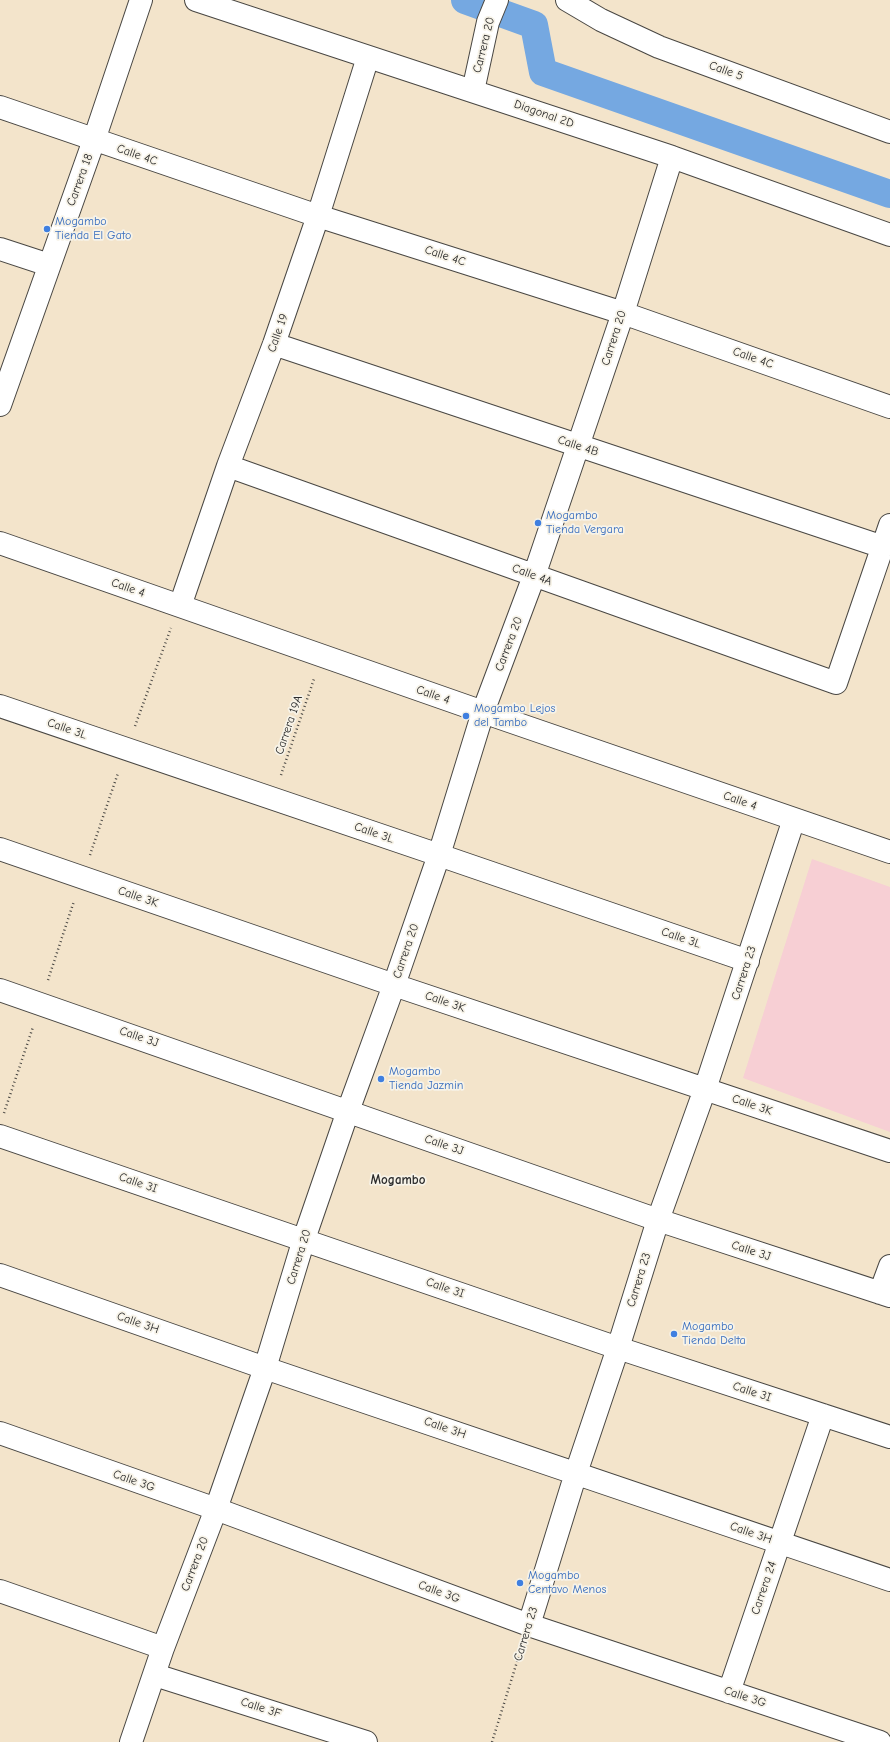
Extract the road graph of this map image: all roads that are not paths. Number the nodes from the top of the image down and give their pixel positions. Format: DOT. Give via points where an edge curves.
graph roads {
  1 [pos="141,0"];
  2 [pos="196,0"];
  3 [pos="497,0"];
  4 [pos="567,0"];
  5 [pos="368,57"];
  6 [pos="473,91"];
  7 [pos="0,107"];
  8 [pos="890,132"];
  9 [pos="94,140"];
  10 [pos="672,157"];
  11 [pos="318,216"];
  12 [pos="890,235"];
  13 [pos="0,249"];
  14 [pos="49,265"];
  15 [pos="623,313"];
  16 [pos="274,344"];
  17 [pos="1,397"];
  18 [pos="890,407"];
  19 [pos="578,446"];
  20 [pos="228,466"];
  21 [pos="890,526"];
  22 [pos="0,543"];
  23 [pos="883,547"];
  24 [pos="534,576"];
  25 [pos="180,606"];
  26 [pos="0,706"];
  27 [pos="483,712"];
  28 [pos="794,819"];
  29 [pos="0,849"];
  30 [pos="890,852"];
  31 [pos="439,855"];
  32 [pos="748,961"];
  33 [pos="394,985"];
  34 [pos="0,990"];
  35 [pos="705,1089"];
  36 [pos="348,1111"];
  37 [pos="0,1136"];
  38 [pos="890,1151"];
  39 [pos="658,1220"];
  40 [pos="304,1239"];
  41 [pos="890,1266"];
  42 [pos="0,1275"];
  43 [pos="885,1294"];
  44 [pos="618,1348"];
  45 [pos="265,1368"];
  46 [pos="823,1415"];
  47 [pos="0,1433"];
  48 [pos="890,1437"];
  49 [pos="576,1473"];
  50 [pos="216,1509"];
  51 [pos="780,1542"];
  52 [pos="890,1580"];
  53 [pos="0,1591"];
  54 [pos="529,1625"];
  55 [pos="163,1648"];
  56 [pos="155,1674"];
  57 [pos="729,1692"];
  58 [pos="131,1742"];
  59 [pos="366,1742"];
  60 [pos="880,1742"];
  1 -- 9 [label="street, Carrera 18"];
  2 -- 5 [label="street, Diagonal 2D"];
  3 -- 6 [label="street, Carrera 20" via="488,22"];
  4 -- 8 [label="street, Calle 5" via="601,20 659,47"];
  5 -- 6 [label="street, Diagonal 2D"];
  5 -- 11 [label="street, Calle 19"];
  6 -- 10 [label="street, Diagonal 2D"];
  7 -- 9 [label="street, Calle 4C"];
  9 -- 11 [label="street, Calle 4C"];
  9 -- 14 [label="street, Carrera 18"];
  10 -- 12 [label="street, Diagonal 2D"];
  10 -- 15 [label="street, Carrera 20"];
  11 -- 15 [label="street, Calle 4C"];
  11 -- 16 [label="street, Calle 19"];
  13 -- 14 [label="street"];
  14 -- 17 [label="street, Carrera 18"];
  15 -- 18 [label="street, Calle 4C"];
  15 -- 19 [label="street, Carrera 20"];
  16 -- 19 [label="street, Calle 4B"];
  16 -- 20 [label="street, Calle 19"];
  19 -- 23 [label="street, Calle 4B"];
  19 -- 24 [label="street, Carrera 20"];
  20 -- 24 [label="street, Calle 4A"];
  20 -- 25 [label="street, Calle 19"];
  21 -- 23 [label="street"];
  22 -- 25 [label="street, Calle 4"];
  23 -- 24 [label="street, Calle 4A" via="836,683"];
  24 -- 27 [label="street, Carrera 20"];
  25 -- 27 [label="street, Calle 4"];
  26 -- 31 [label="street, Calle 3L"];
  27 -- 28 [label="street, Calle 4"];
  27 -- 31 [label="street, Carrera 20"];
  28 -- 30 [label="street, Calle 4"];
  28 -- 32 [label="street, Carrera 23"];
  29 -- 33 [label="street, Calle 3K"];
  31 -- 32 [label="street, Calle 3L"];
  31 -- 33 [label="street, Carrera 20"];
  32 -- 35 [label="street, Carrera 23"];
  33 -- 35 [label="street, Calle 3K"];
  33 -- 36 [label="street, Carrera 20"];
  34 -- 36 [label="street, Calle 3J"];
  35 -- 38 [label="street, Calle 3K"];
  35 -- 39 [label="street, Carrera 23"];
  36 -- 39 [label="street, Calle 3J"];
  36 -- 40 [label="street, Carrera 20"];
  37 -- 40 [label="street, Calle 3I"];
  39 -- 43 [label="street, Calle 3J"];
  39 -- 44 [label="street, Carrera 23"];
  40 -- 44 [label="street, Calle 3I"];
  40 -- 45 [label="street, Carrera 20"];
  41 -- 43 [label="street"];
  42 -- 45 [label="street, Calle 3H"];
  44 -- 46 [label="street, Calle 3I"];
  44 -- 49 [label="street, Carrera 23"];
  45 -- 49 [label="street, Calle 3H"];
  45 -- 50 [label="street, Carrera 20"];
  46 -- 48 [label="street, Calle 3I"];
  46 -- 51 [label="street, Carrera 24"];
  47 -- 50 [label="street, Calle 3G"];
  49 -- 51 [label="street, Calle 3H"];
  49 -- 54 [label="street, Carrera 23"];
  50 -- 54 [label="street, Calle 3G"];
  50 -- 55 [label="street, Carrera 20"];
  51 -- 52 [label="street, Calle 3H"];
  51 -- 57 [label="street, Carrera 24"];
  53 -- 55 [label="street"];
  54 -- 57 [label="street, Calle 3G"];
  55 -- 56 [label="street, Carrera 20"];
  56 -- 58 [label="street, Carrera 20"];
  56 -- 59 [label="street, Calle 3F"];
  57 -- 60 [label="street, Calle 3G"];
}
